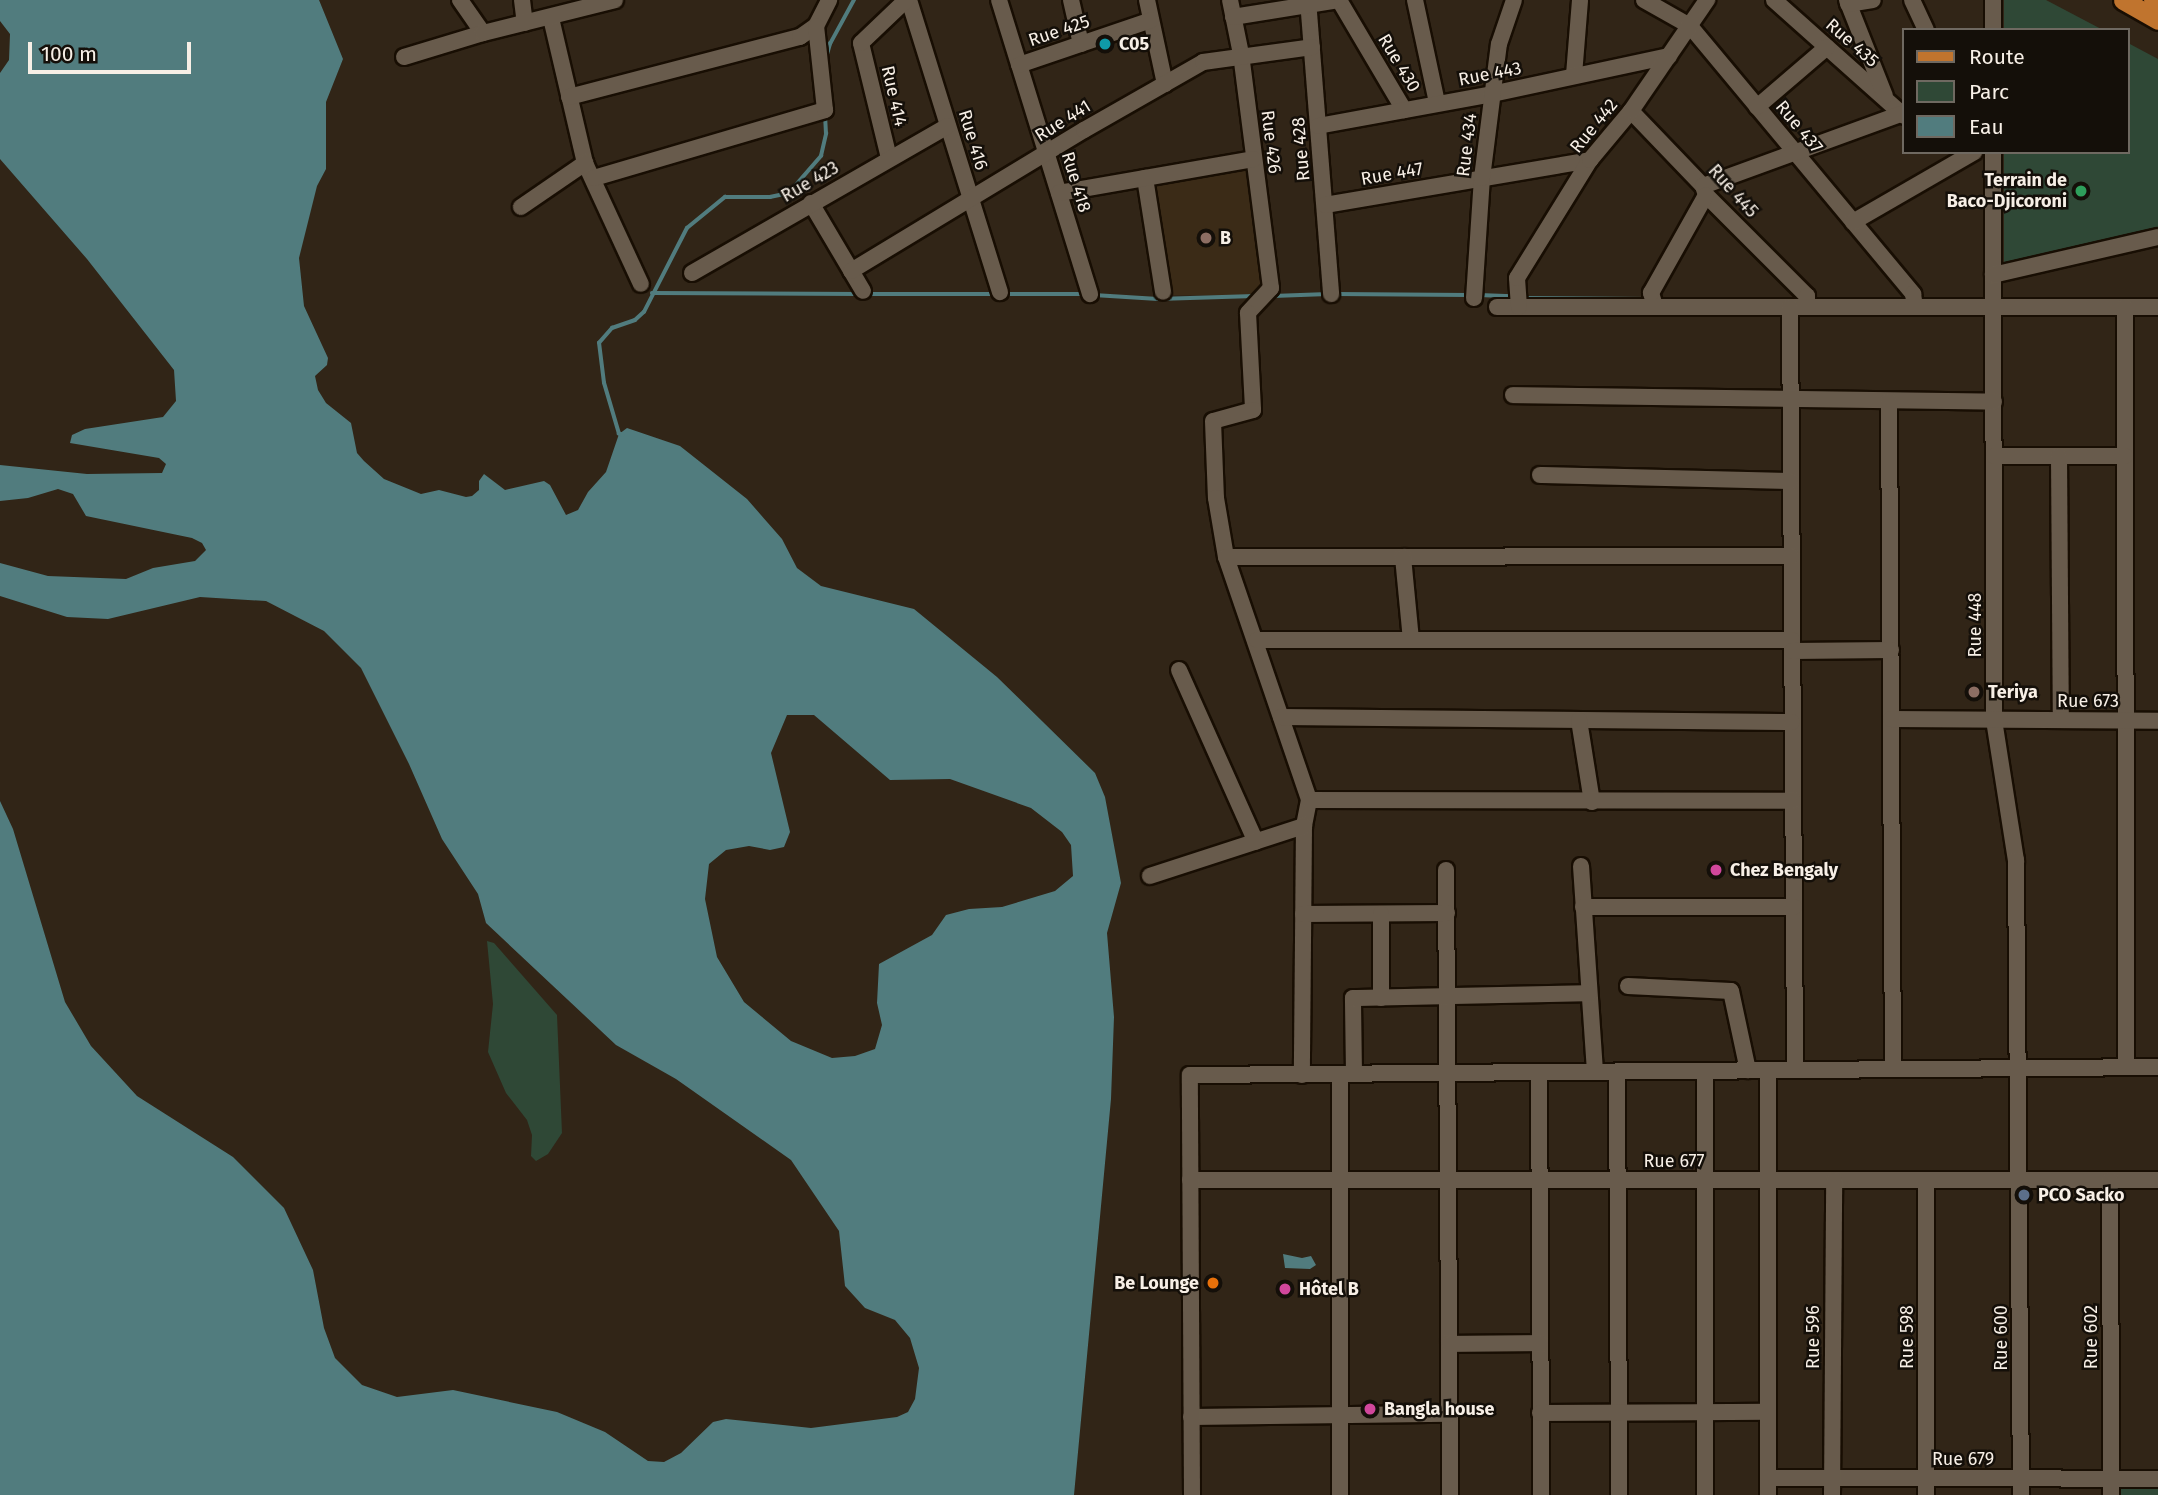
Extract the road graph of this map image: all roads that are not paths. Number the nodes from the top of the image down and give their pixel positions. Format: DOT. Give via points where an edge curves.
graph roads {
  1 [pos="460,0"];
  2 [pos="522,0"];
  3 [pos="615,0"];
  4 [pos="829,0"];
  5 [pos="907,0"];
  6 [pos="999,0"];
  7 [pos="1072,0"];
  8 [pos="1147,0"];
  9 [pos="1230,0"];
  10 [pos="1339,0"];
  11 [pos="1415,0"];
  12 [pos="1514,0"];
  13 [pos="1580,0"];
  14 [pos="1644,0"];
  15 [pos="1707,0"];
  16 [pos="1774,0"];
  17 [pos="1873,0"];
  18 [pos="1912,0"];
  19 [pos="1993,0"];
  20 [pos="2123,0"];
  21 [pos="2153,0"];
  22 [pos="1848,2"];
  23 [pos="1308,3"];
  24 [pos="2158,3"];
  25 [pos="1233,17"];
  26 [pos="551,18"];
  27 [pos="1151,20"];
  28 [pos="2158,20"];
  29 [pos="525,23"];
  30 [pos="816,26"];
  31 [pos="1689,26"];
  32 [pos="1925,28"];
  33 [pos="1993,28"];
  34 [pos="483,33"];
  35 [pos="1081,44"];
  36 [pos="1312,47"];
  37 [pos="1827,47"];
  38 [pos="1241,54"];
  39 [pos="1669,56"];
  40 [pos="404,57"];
  41 [pos="1019,65"];
  42 [pos="1574,75"];
  43 [pos="1165,84"];
  44 [pos="1492,94"];
  45 [pos="569,97"];
  46 [pos="1886,99"];
  47 [pos="1437,103"];
  48 [pos="1758,107"];
  49 [pos="1404,110"];
  50 [pos="1632,111"];
  51 [pos="1902,114"];
  52 [pos="1902,115"];
  53 [pos="948,126"];
  54 [pos="1318,126"];
  55 [pos="1795,152"];
  56 [pos="1047,154"];
  57 [pos="1993,154"];
  58 [pos="1949,158"];
  59 [pos="889,159"];
  60 [pos="1253,159"];
  61 [pos="1590,160"];
  62 [pos="585,163"];
  63 [pos="594,178"];
  64 [pos="1145,178"];
  65 [pos="1482,178"];
  66 [pos="1705,190"];
  67 [pos="1059,193"];
  68 [pos="970,198"];
  69 [pos="811,203"];
  70 [pos="1325,205"];
  71 [pos="521,207"];
  72 [pos="1853,222"];
  73 [pos="2158,237"];
  74 [pos="851,271"];
  75 [pos="692,273"];
  76 [pos="1993,275"];
  77 [pos="641,284"];
  78 [pos="863,292"];
  79 [pos="1000,292"];
  80 [pos="1163,292"];
  81 [pos="1090,294"];
  82 [pos="1331,294"];
  83 [pos="1474,298"];
  84 [pos="1914,301"];
  85 [pos="1807,302"];
  86 [pos="1655,306"];
  87 [pos="1497,307"];
  88 [pos="1519,307"];
  89 [pos="1790,307"];
  90 [pos="1994,307"];
  91 [pos="2125,307"];
  92 [pos="2158,307"];
  93 [pos="1513,395"];
  94 [pos="1790,399"];
  95 [pos="1889,401"];
  96 [pos="1994,402"];
  97 [pos="1994,456"];
  98 [pos="2059,456"];
  99 [pos="2125,456"];
  100 [pos="1541,475"];
  101 [pos="1791,481"];
  102 [pos="1791,556"];
  103 [pos="1226,557"];
  104 [pos="1403,557"];
  105 [pos="1256,640"];
  106 [pos="1410,640"];
  107 [pos="1792,646"];
  108 [pos="1891,650"];
  109 [pos="1179,670"];
  110 [pos="1282,717"];
  111 [pos="1891,719"];
  112 [pos="1579,720"];
  113 [pos="1994,720"];
  114 [pos="2061,720"];
  115 [pos="2125,720"];
  116 [pos="2158,721"];
  117 [pos="1792,722"];
  118 [pos="1309,800"];
  119 [pos="1592,802"];
  120 [pos="1793,802"];
  121 [pos="1304,826"];
  122 [pos="1256,842"];
  123 [pos="1581,866"];
  124 [pos="1446,870"];
  125 [pos="1150,876"];
  126 [pos="1583,906"];
  127 [pos="1794,907"];
  128 [pos="1447,913"];
  129 [pos="1303,914"];
  130 [pos="1381,914"];
  131 [pos="1629,986"];
  132 [pos="1589,993"];
  133 [pos="1447,996"];
  134 [pos="1381,998"];
  135 [pos="2126,1067"];
  136 [pos="2158,1067"];
  137 [pos="2018,1068"];
  138 [pos="1893,1069"];
  139 [pos="1748,1070"];
  140 [pos="1768,1070"];
  141 [pos="1795,1070"];
  142 [pos="1705,1071"];
  143 [pos="1539,1072"];
  144 [pos="1595,1072"];
  145 [pos="1617,1072"];
  146 [pos="1447,1073"];
  147 [pos="1302,1074"];
  148 [pos="1347,1074"];
  149 [pos="1190,1180"];
  150 [pos="1340,1180"];
  151 [pos="1448,1180"];
  152 [pos="1539,1180"];
  153 [pos="1618,1180"];
  154 [pos="1705,1180"];
  155 [pos="1768,1180"];
  156 [pos="1833,1180"];
  157 [pos="1926,1180"];
  158 [pos="2020,1180"];
  159 [pos="2110,1180"];
  160 [pos="2158,1180"];
  161 [pos="1540,1343"];
  162 [pos="1449,1344"];
  163 [pos="1619,1412"];
  164 [pos="1704,1412"];
  165 [pos="1768,1412"];
  166 [pos="1449,1413"];
  167 [pos="1540,1413"];
  168 [pos="1340,1415"];
  169 [pos="1191,1417"];
  170 [pos="1768,1478"];
  171 [pos="1832,1478"];
  172 [pos="2158,1479"];
  173 [pos="1926,1487"];
  174 [pos="2021,1487"];
  175 [pos="2110,1487"];
  176 [pos="1192,1495"];
  177 [pos="1340,1495"];
  178 [pos="1450,1495"];
  179 [pos="1541,1495"];
  180 [pos="1619,1495"];
  181 [pos="1704,1495"];
  182 [pos="1768,1495"];
  183 [pos="1832,1495"];
  1 -- 34 [label="street"];
  2 -- 29 [label="street"];
  3 -- 26 [label="street"];
  4 -- 30 [label="street"];
  5 -- 53 [label="street, Rue 416"];
  5 -- 59 [label="street, Rue 414" via="861,43"];
  6 -- 41 [label="street, Rue 418"];
  7 -- 35 [label="street"];
  8 -- 27 [label="street"];
  9 -- 25 [label="street, Rue 426"];
  10 -- 23 [label="street"];
  10 -- 49 [label="street, Rue 430"];
  11 -- 47 [label="street"];
  12 -- 44 [label="street, Rue 434" via="1499,44"];
  13 -- 42 [label="street"];
  14 -- 31 [label="street, Rue 437"];
  15 -- 31 [label="street, Rue 442"];
  16 -- 37 [label="street, Rue 435"];
  17 -- 22 [label="street"];
  18 -- 32 [label="street"];
  19 -- 33 [label="street"];
  20 -- 28 [label="main road"];
  21 -- 24 [label="main road"];
  22 -- 46 [label="street"];
  23 -- 25 [label="street"];
  23 -- 36 [label="street, Rue 428"];
  25 -- 38 [label="street, Rue 426"];
  26 -- 29 [label="street"];
  26 -- 45 [label="street"];
  27 -- 35 [label="street, Rue 425"];
  27 -- 43 [label="street"];
  29 -- 34 [label="street"];
  30 -- 45 [label="street" via="800,37"];
  30 -- 63 [label="street" via="825,110"];
  31 -- 39 [label="street, Rue 442"];
  31 -- 48 [label="street, Rue 437"];
  34 -- 40 [label="street"];
  35 -- 41 [label="street, Rue 425"];
  36 -- 38 [label="street, Rue 441"];
  36 -- 54 [label="street, Rue 428"];
  37 -- 46 [label="street, Rue 435"];
  37 -- 48 [label="street"];
  38 -- 43 [label="street, Rue 441" via="1203,62"];
  38 -- 60 [label="street, Rue 426"];
  39 -- 42 [label="street, Rue 443"];
  39 -- 50 [label="street, Rue 442"];
  41 -- 56 [label="street, Rue 418"];
  42 -- 44 [label="street, Rue 443"];
  43 -- 56 [label="street, Rue 441"];
  44 -- 47 [label="street, Rue 443"];
  44 -- 65 [label="street, Rue 434"];
  45 -- 62 [label="street"];
  46 -- 51 [label="street, Rue 435"];
  47 -- 49 [label="street, Rue 443"];
  48 -- 55 [label="street, Rue 437"];
  49 -- 54 [label="street, Rue 443"];
  50 -- 61 [label="street, Rue 442"];
  50 -- 66 [label="street, Rue 445"];
  52 -- 55 [label="street"];
  53 -- 59 [label="street, Rue 423"];
  53 -- 68 [label="street, Rue 416"];
  54 -- 70 [label="street, Rue 428"];
  55 -- 66 [label="street"];
  55 -- 72 [label="street, Rue 437"];
  56 -- 67 [label="street, Rue 418"];
  56 -- 68 [label="street, Rue 441"];
  57 -- 76 [label="street, Rue 448"];
  58 -- 72 [label="street"];
  59 -- 69 [label="street, Rue 423"];
  60 -- 64 [label="street"];
  60 -- 103 [label="street, Rue 426" via="1268,294 1248,313 1253,410 1213,421 1216,498"];
  61 -- 65 [label="street, Rue 447"];
  61 -- 88 [label="street, Rue 442" via="1517,278"];
  62 -- 63 [label="street"];
  62 -- 71 [label="street"];
  63 -- 77 [label="street"];
  64 -- 67 [label="street"];
  64 -- 80 [label="street"];
  65 -- 70 [label="street, Rue 447"];
  65 -- 83 [label="street, Rue 434"];
  66 -- 85 [label="street, Rue 445" via="1776,262"];
  66 -- 86 [label="street" via="1651,293"];
  67 -- 81 [label="street, Rue 418"];
  68 -- 74 [label="street, Rue 441"];
  68 -- 79 [label="street, Rue 416"];
  69 -- 74 [label="street"];
  69 -- 75 [label="street, Rue 423"];
  70 -- 82 [label="street, Rue 428"];
  72 -- 84 [label="street, Rue 437"];
  73 -- 76 [label="street"];
  74 -- 78 [label="street"];
  76 -- 90 [label="street, Rue 448"];
  84 -- 85 [label="street"];
  84 -- 90 [label="street"];
  85 -- 89 [label="street"];
  86 -- 88 [label="street"];
  86 -- 89 [label="street"];
  87 -- 88 [label="street"];
  89 -- 94 [label="street"];
  90 -- 91 [label="street"];
  90 -- 96 [label="street, Rue 448"];
  91 -- 92 [label="street"];
  91 -- 99 [label="street"];
  93 -- 94 [label="street"];
  94 -- 95 [label="street"];
  94 -- 101 [label="street"];
  95 -- 96 [label="street"];
  95 -- 108 [label="street"];
  96 -- 97 [label="street, Rue 448"];
  97 -- 98 [label="street"];
  97 -- 113 [label="street, Rue 448"];
  98 -- 99 [label="street"];
  98 -- 114 [label="street"];
  99 -- 115 [label="street"];
  100 -- 101 [label="street"];
  101 -- 102 [label="street"];
  102 -- 104 [label="street"];
  102 -- 107 [label="street"];
  103 -- 104 [label="street"];
  103 -- 105 [label="street"];
  104 -- 106 [label="street"];
  105 -- 106 [label="street"];
  105 -- 110 [label="street"];
  106 -- 107 [label="street"];
  107 -- 108 [label="street"];
  107 -- 117 [label="street"];
  108 -- 111 [label="street"];
  109 -- 122 [label="street"];
  110 -- 112 [label="street"];
  110 -- 118 [label="street"];
  111 -- 113 [label="street, Rue 673"];
  111 -- 138 [label="street"];
  112 -- 117 [label="street"];
  112 -- 119 [label="street"];
  113 -- 114 [label="street, Rue 673"];
  113 -- 137 [label="street, Rue 448" via="2016,860"];
  114 -- 115 [label="street, Rue 673"];
  115 -- 116 [label="street, Rue 673"];
  115 -- 135 [label="street"];
  117 -- 120 [label="street"];
  118 -- 119 [label="street"];
  118 -- 121 [label="street"];
  119 -- 120 [label="street"];
  120 -- 127 [label="street"];
  121 -- 122 [label="street"];
  121 -- 129 [label="street"];
  122 -- 125 [label="street"];
  123 -- 126 [label="street"];
  124 -- 128 [label="street"];
  126 -- 127 [label="street"];
  126 -- 132 [label="street"];
  127 -- 141 [label="street"];
  128 -- 130 [label="street"];
  128 -- 133 [label="street"];
  129 -- 130 [label="street"];
  129 -- 147 [label="street"];
  130 -- 134 [label="street"];
  131 -- 139 [label="street" via="1731,991"];
  132 -- 133 [label="street"];
  132 -- 144 [label="street"];
  133 -- 134 [label="street"];
  133 -- 146 [label="street"];
  134 -- 148 [label="street" via="1353,998"];
  135 -- 136 [label="street"];
  135 -- 137 [label="street"];
  137 -- 138 [label="street"];
  137 -- 158 [label="street, Rue 448"];
  138 -- 141 [label="street"];
  139 -- 140 [label="street"];
  139 -- 142 [label="street"];
  140 -- 141 [label="street"];
  140 -- 155 [label="street"];
  142 -- 145 [label="street"];
  142 -- 154 [label="street"];
  143 -- 144 [label="street"];
  143 -- 146 [label="street"];
  143 -- 152 [label="street"];
  144 -- 145 [label="street"];
  145 -- 153 [label="street"];
  146 -- 148 [label="street"];
  146 -- 151 [label="street"];
  147 -- 148 [label="street"];
  147 -- 149 [label="street" via="1190,1076"];
  148 -- 150 [label="street"];
  149 -- 150 [label="street, Rue 677"];
  149 -- 169 [label="street"];
  150 -- 151 [label="street, Rue 677"];
  150 -- 168 [label="street"];
  151 -- 152 [label="street, Rue 677"];
  151 -- 162 [label="street"];
  152 -- 153 [label="street, Rue 677"];
  152 -- 161 [label="street"];
  153 -- 154 [label="street, Rue 677"];
  153 -- 163 [label="street"];
  154 -- 155 [label="street, Rue 677"];
  154 -- 164 [label="street"];
  155 -- 156 [label="street, Rue 677"];
  155 -- 165 [label="street"];
  156 -- 157 [label="street, Rue 677"];
  156 -- 171 [label="street, Rue 596"];
  157 -- 158 [label="street, Rue 677"];
  157 -- 173 [label="street, Rue 598"];
  158 -- 159 [label="street, Rue 677"];
  158 -- 174 [label="street, Rue 600"];
  159 -- 160 [label="street, Rue 677"];
  159 -- 175 [label="street, Rue 602"];
  161 -- 162 [label="street"];
  161 -- 167 [label="street"];
  162 -- 166 [label="street"];
  163 -- 164 [label="street"];
  163 -- 167 [label="street"];
  163 -- 180 [label="street"];
  164 -- 165 [label="street"];
  164 -- 181 [label="street"];
  165 -- 170 [label="street"];
  166 -- 168 [label="street"];
  166 -- 178 [label="street"];
  167 -- 179 [label="street"];
  168 -- 169 [label="street"];
  168 -- 177 [label="street"];
  169 -- 176 [label="street"];
  170 -- 171 [label="street, Rue 679"];
  170 -- 182 [label="street"];
  171 -- 173 [label="street, Rue 679"];
  171 -- 183 [label="street, Rue 596"];
  172 -- 175 [label="street, Rue 679"];
  173 -- 174 [label="street, Rue 679"];
  174 -- 175 [label="street, Rue 679"];
}
